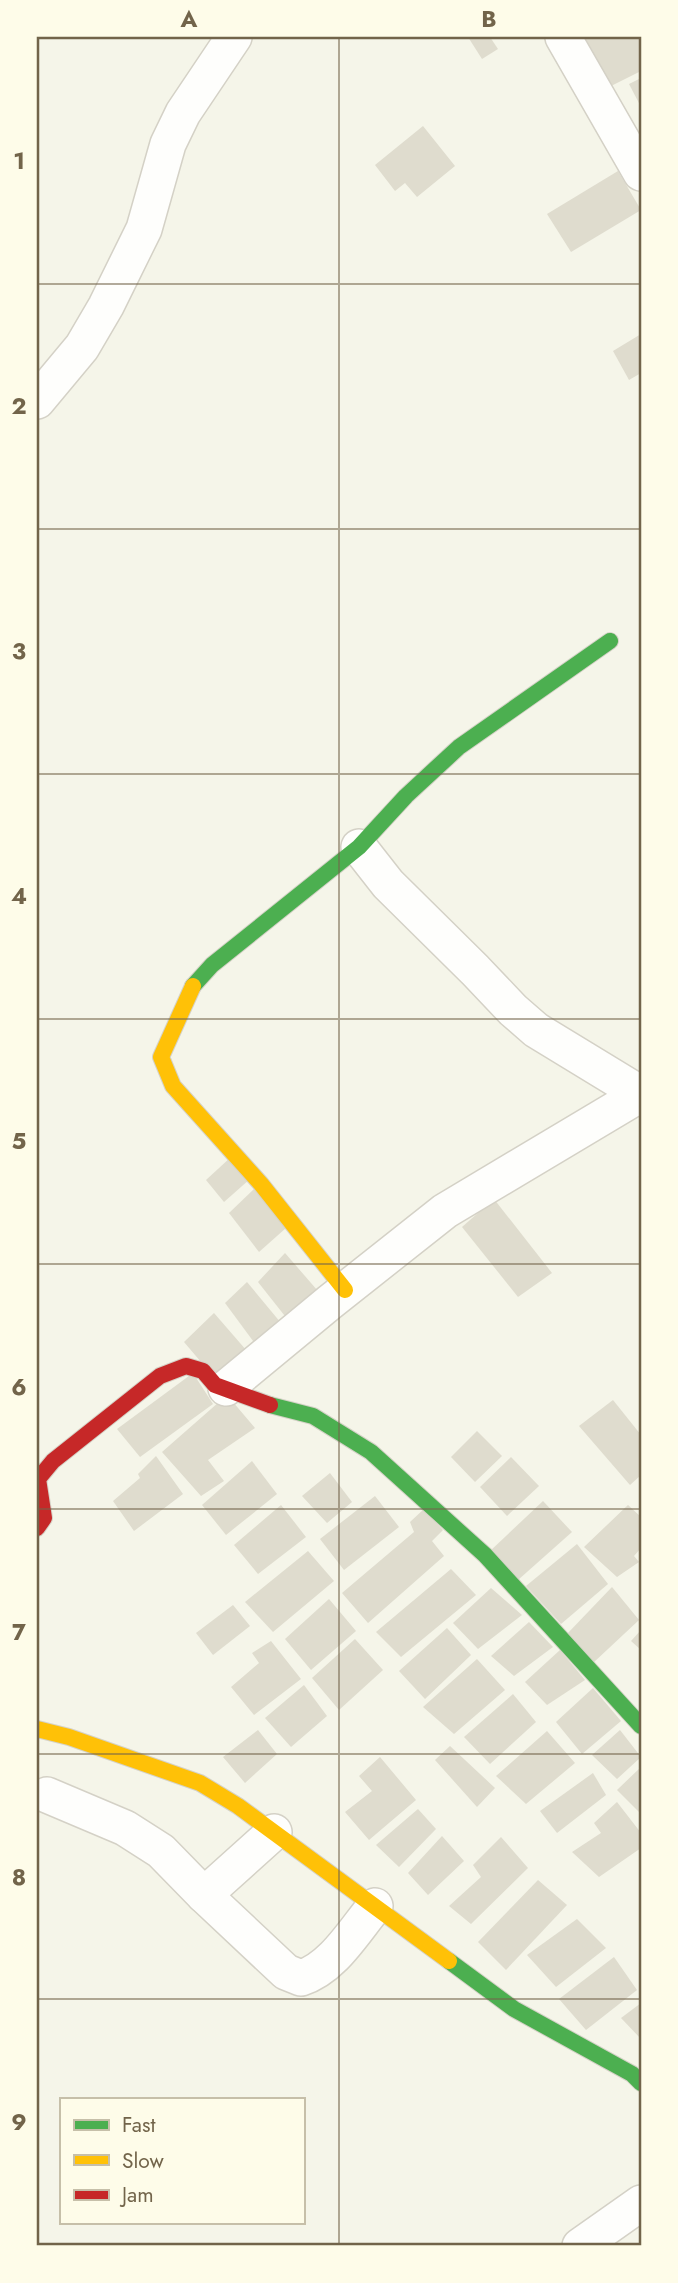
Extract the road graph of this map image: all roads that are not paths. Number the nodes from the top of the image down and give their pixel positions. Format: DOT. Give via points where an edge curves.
graph roads {
  1 [pos="234,37"];
  2 [pos="563,37"];
  3 [pos="641,173"];
  4 [pos="37,401"];
  5 [pos="610,641"];
  6 [pos="359,848"];
  7 [pos="641,1094"];
  8 [pos="345,1290"];
  9 [pos="226,1388"];
  10 [pos="37,1528"];
  11 [pos="641,1726"];
  12 [pos="37,1729"];
  13 [pos="47,1795"];
  14 [pos="274,1832"];
  15 [pos="204,1895"];
  16 [pos="375,1906"];
  17 [pos="641,2083"];
  18 [pos="641,2203"];
  19 [pos="580,2246"];
  1 -- 4 [label="street" via="168,144 144,229 106,306 82,347"];
  2 -- 3 [label="street"];
  5 -- 6 [label="street" via="459,747"];
  6 -- 7 [label="street" via="388,884 513,1010 536,1030"];
  6 -- 8 [label="street" via="212,965 191,988 161,1057 173,1086 261,1184"];
  7 -- 8 [label="street" via="445,1211"];
  8 -- 9 [label="street"];
  9 -- 10 [label="street" via="215,1385 203,1371 186,1366 160,1376 53,1461 38,1479 44,1518"];
  9 -- 11 [label="street" via="313,1416 370,1452 485,1555"];
  12 -- 14 [label="street" via="200,1783"];
  13 -- 15 [label="street" via="161,1851"];
  14 -- 15 [label="street"];
  14 -- 16 [label="street"];
  15 -- 16 [label="street" via="286,1972 301,1978 335,1955"];
  16 -- 17 [label="street" via="514,2009"];
  18 -- 19 [label="street"];
}
